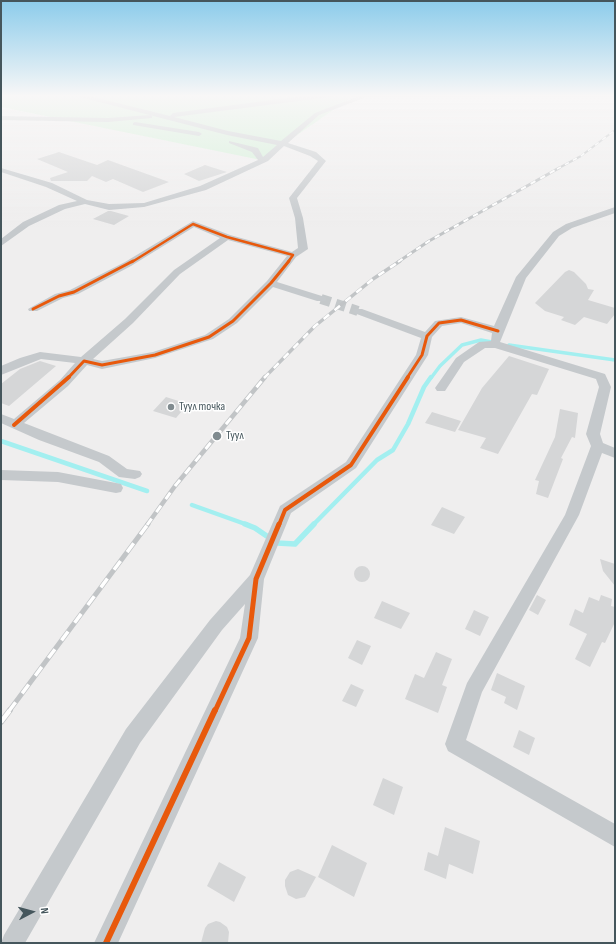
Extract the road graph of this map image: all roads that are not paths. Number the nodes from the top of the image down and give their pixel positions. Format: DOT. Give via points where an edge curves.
graph roads {
  1 [pos="257,139"];
  2 [pos="288,139"];
  3 [pos="224,140"];
  4 [pos="282,144"];
  5 [pos="262,160"];
  6 [pos="1,170"];
  7 [pos="84,202"];
  8 [pos="615,210"];
  9 [pos="18,230"];
  10 [pos="1,237"];
  11 [pos="227,237"];
  12 [pos="1,243"];
  13 [pos="294,256"];
  14 [pos="271,283"];
  15 [pos="321,299"];
  16 [pos="33,309"];
  17 [pos="358,311"];
  18 [pos="427,336"];
  19 [pos="497,340"];
  20 [pos="84,361"];
  21 [pos="1,371"];
  22 [pos="441,388"];
  23 [pos="1,418"];
  24 [pos="14,425"];
  25 [pos="598,446"];
  26 [pos="615,453"];
  27 [pos="135,474"];
  28 [pos="1,475"];
  29 [pos="116,488"];
  30 [pos="256,579"];
  31 [pos="615,836"];
  32 [pos="12,943"];
  33 [pos="106,943"];
  1 -- 4 [label="street"];
  2 -- 4 [label="street"];
  3 -- 5 [label="street" via="255,150"];
  4 -- 5 [label="street"];
  4 -- 13 [label="street" via="313,154 322,161 293,198 299,218 303,249"];
  5 -- 7 [label="street" via="228,178 162,201 109,207"];
  6 -- 7 [label="street" via="49,185"];
  7 -- 9 [label="street" via="62,208"];
  8 -- 19 [label="street" via="569,226 556,234 521,277"];
  9 -- 10 [label="street"];
  9 -- 12 [label="street"];
  11 -- 13 [label="street"];
  11 -- 16 [label="street" via="193,224 114,271 74,292 59,296"];
  11 -- 20 [label="street" via="177,272 129,321"];
  13 -- 14 [label="street"];
  14 -- 15 [label="street"];
  14 -- 20 [label="street" via="234,321 209,337 155,355 102,365"];
  17 -- 18 [label="street"];
  18 -- 19 [label="street" via="439,323 461,320"];
  18 -- 30 [label="street" via="422,355 351,465 286,510"];
  19 -- 22 [label="street" via="483,344 460,360"];
  19 -- 25 [label="street" via="601,377 605,387 593,434"];
  20 -- 21 [label="street" via="40,355"];
  20 -- 24 [label="street" via="64,382"];
  23 -- 24 [label="street"];
  24 -- 27 [label="street" via="104,459 124,474"];
  25 -- 26 [label="street"];
  25 -- 31 [label="street" via="572,515 474,689 455,744"];
  28 -- 29 [label="street" via="58,477"];
  30 -- 32 [label="street" via="216,625 133,736"];
  30 -- 33 [label="street" via="249,638"];
}
